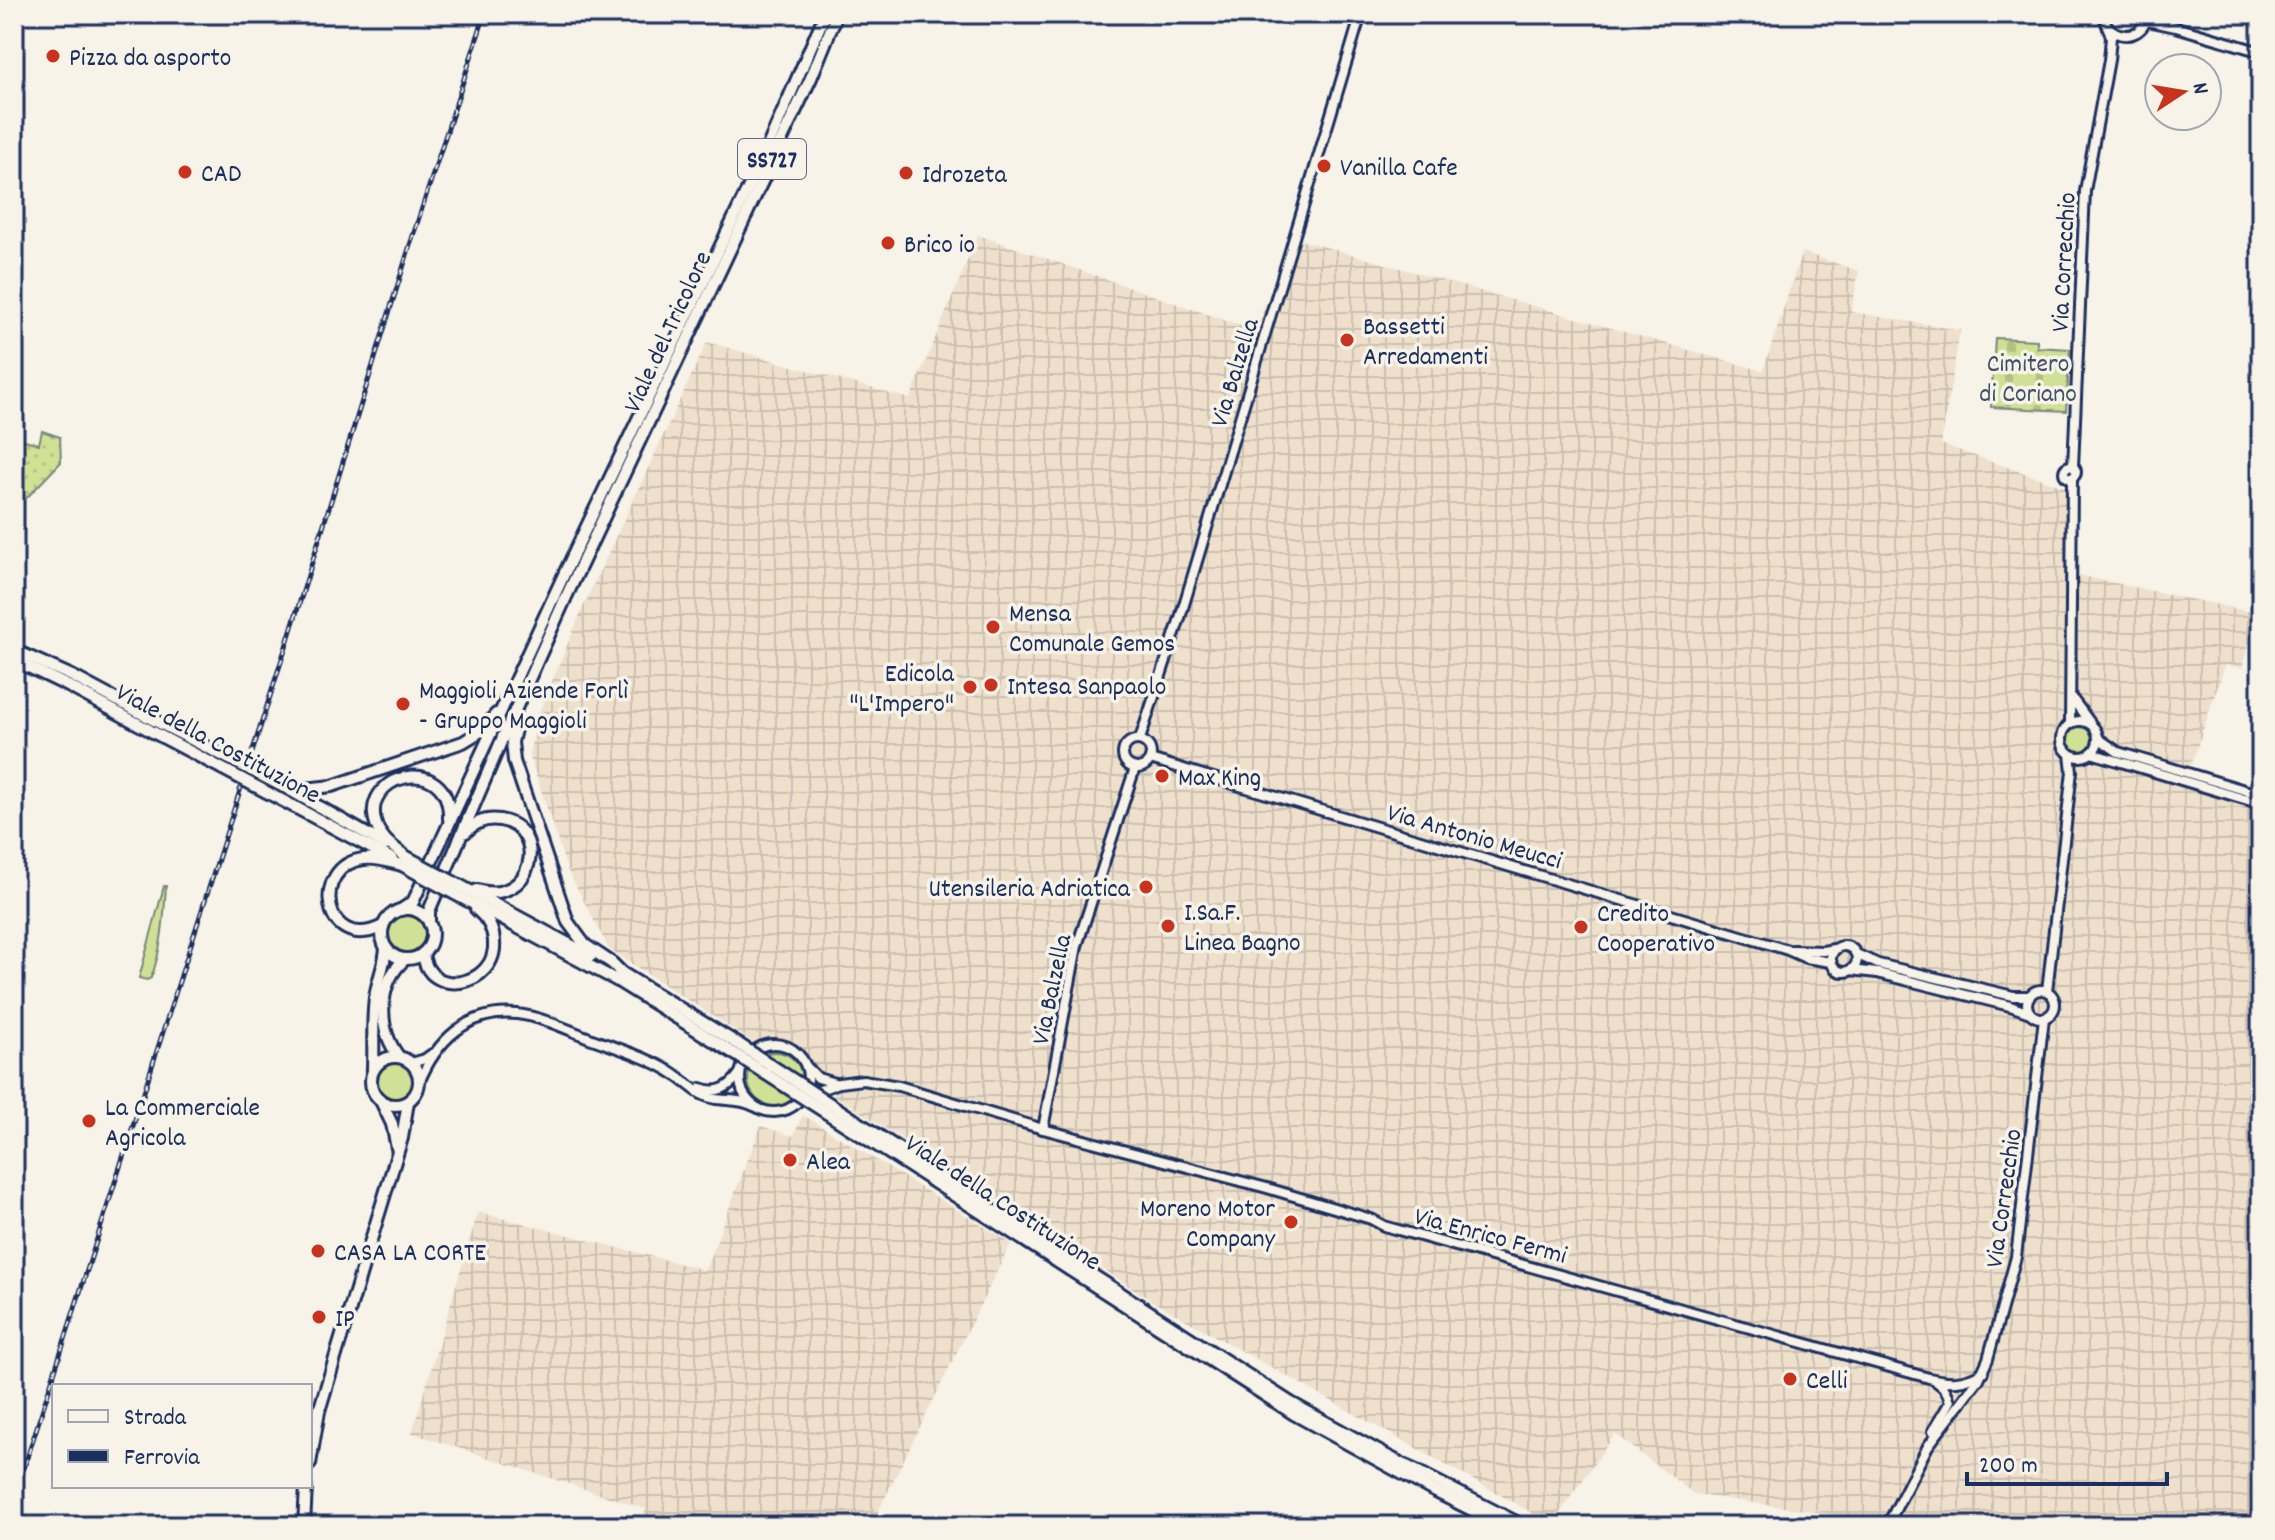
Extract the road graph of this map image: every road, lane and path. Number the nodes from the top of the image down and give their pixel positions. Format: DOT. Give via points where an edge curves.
graph roads {
  1 [pos="825,14"];
  2 [pos="837,14"];
  3 [pos="1361,14"];
  4 [pos="2102,15"];
  5 [pos="2147,18"];
  6 [pos="2108,27"];
  7 [pos="2124,36"];
  8 [pos="2261,52"];
  9 [pos="2109,60"];
  10 [pos="699,301"];
  11 [pos="562,593"];
  12 [pos="14,650"];
  13 [pos="14,660"];
  14 [pos="525,663"];
  15 [pos="536,667"];
  16 [pos="2071,697"];
  17 [pos="2070,724"];
  18 [pos="2091,725"];
  19 [pos="155,727"];
  20 [pos="2098,738"];
  21 [pos="1140,739"];
  22 [pos="2070,754"];
  23 [pos="2088,755"];
  24 [pos="1150,759"];
  25 [pos="1135,768"];
  26 [pos="2072,771"];
  27 [pos="284,787"];
  28 [pos="2261,795"];
  29 [pos="2261,804"];
  30 [pos="447,828"];
  31 [pos="462,836"];
  32 [pos="403,860"];
  33 [pos="457,889"];
  34 [pos="401,910"];
  35 [pos="429,923"];
  36 [pos="383,926"];
  37 [pos="386,948"];
  38 [pos="1834,949"];
  39 [pos="1788,950"];
  40 [pos="423,953"];
  41 [pos="1856,954"];
  42 [pos="405,959"];
  43 [pos="1831,962"];
  44 [pos="1850,970"];
  45 [pos="622,973"];
  46 [pos="2047,991"];
  47 [pos="2030,996"];
  48 [pos="2030,1013"];
  49 [pos="2044,1018"];
  50 [pos="737,1050"];
  51 [pos="433,1054"];
  52 [pos="399,1057"];
  53 [pos="411,1063"];
  54 [pos="806,1065"];
  55 [pos="373,1070"];
  56 [pos="741,1073"];
  57 [pos="419,1083"];
  58 [pos="839,1083"];
  59 [pos="689,1084"];
  60 [pos="804,1096"];
  61 [pos="381,1101"];
  62 [pos="408,1102"];
  63 [pos="754,1106"];
  64 [pos="1043,1129"];
  65 [pos="397,1154"];
  66 [pos="1074,1268"];
  67 [pos="1981,1376"];
  68 [pos="1929,1378"];
  69 [pos="1928,1446"];
  70 [pos="312,1452"];
  71 [pos="306,1488"];
  72 [pos="304,1526"];
  73 [pos="1504,1526"];
  74 [pos="1524,1526"];
  75 [pos="1887,1526"];
  1 -- 10 [label="main road, Viale del Tricolore / SS727"];
  2 -- 10 [label="main road, Viale del Tricolore / SS727" via="811,78"];
  3 -- 21 [label="street, Via Balzella"];
  4 -- 6 [label="street"];
  5 -- 7 [label="street" via="2138,32"];
  5 -- 8 [label="street"];
  6 -- 7 [label="street"];
  6 -- 9 [label="street"];
  7 -- 9 [label="street"];
  9 -- 16 [label="street, Via Correcchio" via="2084,195 2072,478"];
  10 -- 11 [label="main road, Viale del Tricolore / SS727"];
  11 -- 14 [label="main road, Viale del Tricolore / SS727"];
  11 -- 15 [label="main road, Viale del Tricolore / SS727"];
  12 -- 19 [label="main road, Viale della Costituzione" via="72,676"];
  13 -- 19 [label="main road, Viale della Costituzione"];
  14 -- 27 [label="main road" via="495,716 463,742 332,786"];
  14 -- 30 [label="main road"];
  15 -- 31 [label="main road"];
  15 -- 45 [label="main road" via="513,732 514,761 568,922 578,939"];
  16 -- 17 [label="street"];
  16 -- 18 [label="street"];
  17 -- 18 [label="street"];
  17 -- 22 [label="street" via="2063,733"];
  18 -- 20 [label="street"];
  19 -- 27 [label="main road, Viale della Costituzione, bridge"];
  19 -- 32 [label="main road, Viale della Costituzione, bridge"];
  20 -- 23 [label="street"];
  20 -- 28 [label="street" via="2118,752"];
  21 -- 24 [label="street" via="1150,747"];
  21 -- 25 [label="street" via="1128,743 1122,755"];
  22 -- 23 [label="street"];
  22 -- 26 [label="street, Via Correcchio"];
  23 -- 26 [label="street"];
  23 -- 29 [label="street"];
  24 -- 25 [label="street"];
  24 -- 39 [label="street, Via Antonio Meucci"];
  25 -- 64 [label="street, Via Balzella" via="1077,946"];
  26 -- 46 [label="street, Via Correcchio"];
  27 -- 32 [label="main road, Viale della Costituzione"];
  30 -- 32 [label="main road" via="449,803 434,783 411,776 388,785 375,806 375,819"];
  30 -- 34 [label="main road" via="413,902"];
  31 -- 33 [label="main road" via="481,821 506,821 525,836 530,860 527,872 509,890"];
  31 -- 35 [label="main road" via="429,911"];
  32 -- 33 [label="main road, bridge"];
  32 -- 36 [label="main road" via="353,861 330,889 332,911 341,925 355,933"];
  33 -- 40 [label="main road" via="492,929 494,949 488,965 466,981 449,982 434,975 423,962"];
  33 -- 45 [label="main road"];
  33 -- 50 [label="main road, Viale della Costituzione" via="482,909"];
  34 -- 35 [label="main road" via="417,911"];
  34 -- 36 [label="main road"];
  35 -- 40 [label="main road" via="431,939"];
  36 -- 37 [label="main road"];
  37 -- 42 [label="main road"];
  37 -- 55 [label="main road" via="374,1002"];
  38 -- 39 [label="street, Via Antonio Meucci"];
  38 -- 41 [label="street" via="1847,946"];
  38 -- 43 [label="street"];
  39 -- 43 [label="street, Via Antonio Meucci"];
  40 -- 42 [label="main road"];
  41 -- 44 [label="street"];
  41 -- 47 [label="street" via="1878,964"];
  42 -- 52 [label="main road" via="388,983 383,1003 387,1038"];
  43 -- 44 [label="street" via="1838,971"];
  44 -- 48 [label="street"];
  45 -- 50 [label="main road"];
  46 -- 47 [label="street"];
  46 -- 49 [label="street, Via Correcchio" via="2055,1003 2053,1013"];
  47 -- 48 [label="street"];
  48 -- 49 [label="street"];
  49 -- 67 [label="street, Via Correcchio" via="2016,1257"];
  50 -- 66 [label="main road, Viale della Costituzione, bridge"];
  51 -- 53 [label="street"];
  51 -- 57 [label="street"];
  51 -- 59 [label="street" via="466,1024 516,1014 656,1064"];
  52 -- 53 [label="main road"];
  52 -- 55 [label="main road" via="384,1059"];
  53 -- 57 [label="main road"];
  54 -- 56 [label="street" via="792,1049 765,1045 749,1056"];
  54 -- 58 [label="street" via="818,1078"];
  54 -- 60 [label="street"];
  55 -- 61 [label="main road" via="370,1084"];
  56 -- 59 [label="street" via="716,1091"];
  56 -- 63 [label="street" via="743,1091"];
  57 -- 62 [label="main road"];
  58 -- 60 [label="street"];
  58 -- 64 [label="street, Via Enrico Fermi" via="863,1080 899,1086"];
  59 -- 63 [label="street" via="713,1098"];
  60 -- 63 [label="street" via="781,1112"];
  61 -- 62 [label="main road" via="394,1106"];
  61 -- 65 [label="main road"];
  62 -- 65 [label="main road"];
  64 -- 68 [label="street, Via Enrico Fermi"];
  65 -- 70 [label="main road" via="319,1411"];
  66 -- 73 [label="main road, Viale della Costituzione" via="1294,1414"];
  66 -- 74 [label="main road, Viale della Costituzione" via="1291,1403"];
  67 -- 68 [label="street, Via Enrico Fermi" via="1959,1382"];
  67 -- 69 [label="street"];
  68 -- 69 [label="street" via="1943,1386 1950,1402"];
  69 -- 75 [label="street"];
  71 -- 72 [label="main road"];
}
